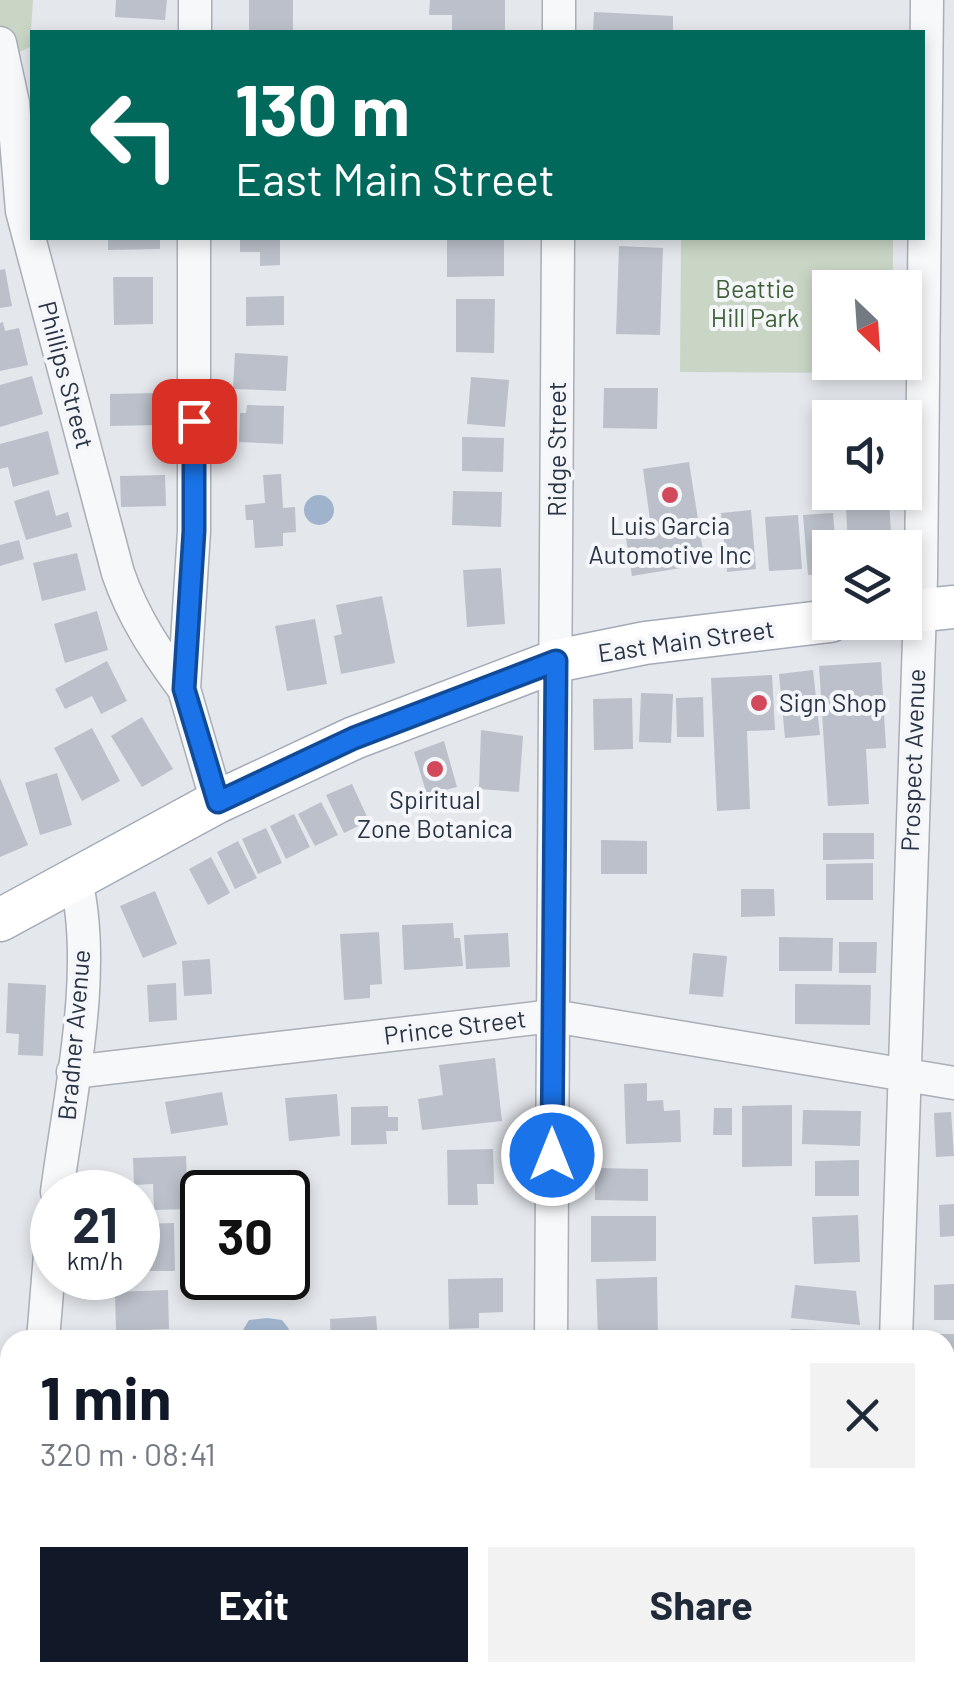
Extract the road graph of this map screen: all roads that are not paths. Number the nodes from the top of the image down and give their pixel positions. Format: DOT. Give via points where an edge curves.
graph roads {
  1 [pos="195,0"];
  2 [pos="559,0"];
  3 [pos="926,0"];
  4 [pos="195,30"];
  5 [pos="559,30"];
  6 [pos="0,42"];
  7 [pos="194,240"];
  8 [pos="558,240"];
  9 [pos="926,610"];
  10 [pos="812,623"];
  11 [pos="556,661"];
  12 [pos="184,689"];
  13 [pos="218,802"];
  14 [pos="74,878"];
  15 [pos="0,920"];
  16 [pos="553,1016"];
  17 [pos="73,1072"];
  18 [pos="902,1074"];
  19 [pos="954,1083"];
  20 [pos="60,1170"];
  21 [pos="46,1300"];
  22 [pos="44,1330"];
  23 [pos="551,1330"];
  24 [pos="896,1330"];
  1 -- 4 [label="street"];
  2 -- 5 [label="street"];
  3 -- 9 [label="street, Prospect Avenue"];
  6 -- 12 [label="street, Phillips Street" via="13,103 22,211 118,573 139,624"];
  7 -- 12 [label="street" via="194,531"];
  8 -- 11 [label="street, Ridge Street"];
  9 -- 18 [label="street, Prospect Avenue"];
  10 -- 11 [label="main road, East Main Street"];
  11 -- 13 [label="main road, East Main Street" via="354,738"];
  11 -- 16 [label="street, Ridge Street"];
  12 -- 13 [label="street"];
  13 -- 14 [label="main road, East Main Street"];
  14 -- 15 [label="main road, East Main Street"];
  14 -- 17 [label="street, Bradner Avenue" via="84,910"];
  16 -- 17 [label="street, Prince Street"];
  16 -- 18 [label="street, Prince Street"];
  16 -- 23 [label="street, Ridge Street"];
  17 -- 20 [label="street, Bradner Avenue"];
  18 -- 19 [label="street, Prince Street"];
  18 -- 24 [label="street, Prospect Avenue"];
  21 -- 22 [label="street"];
}
